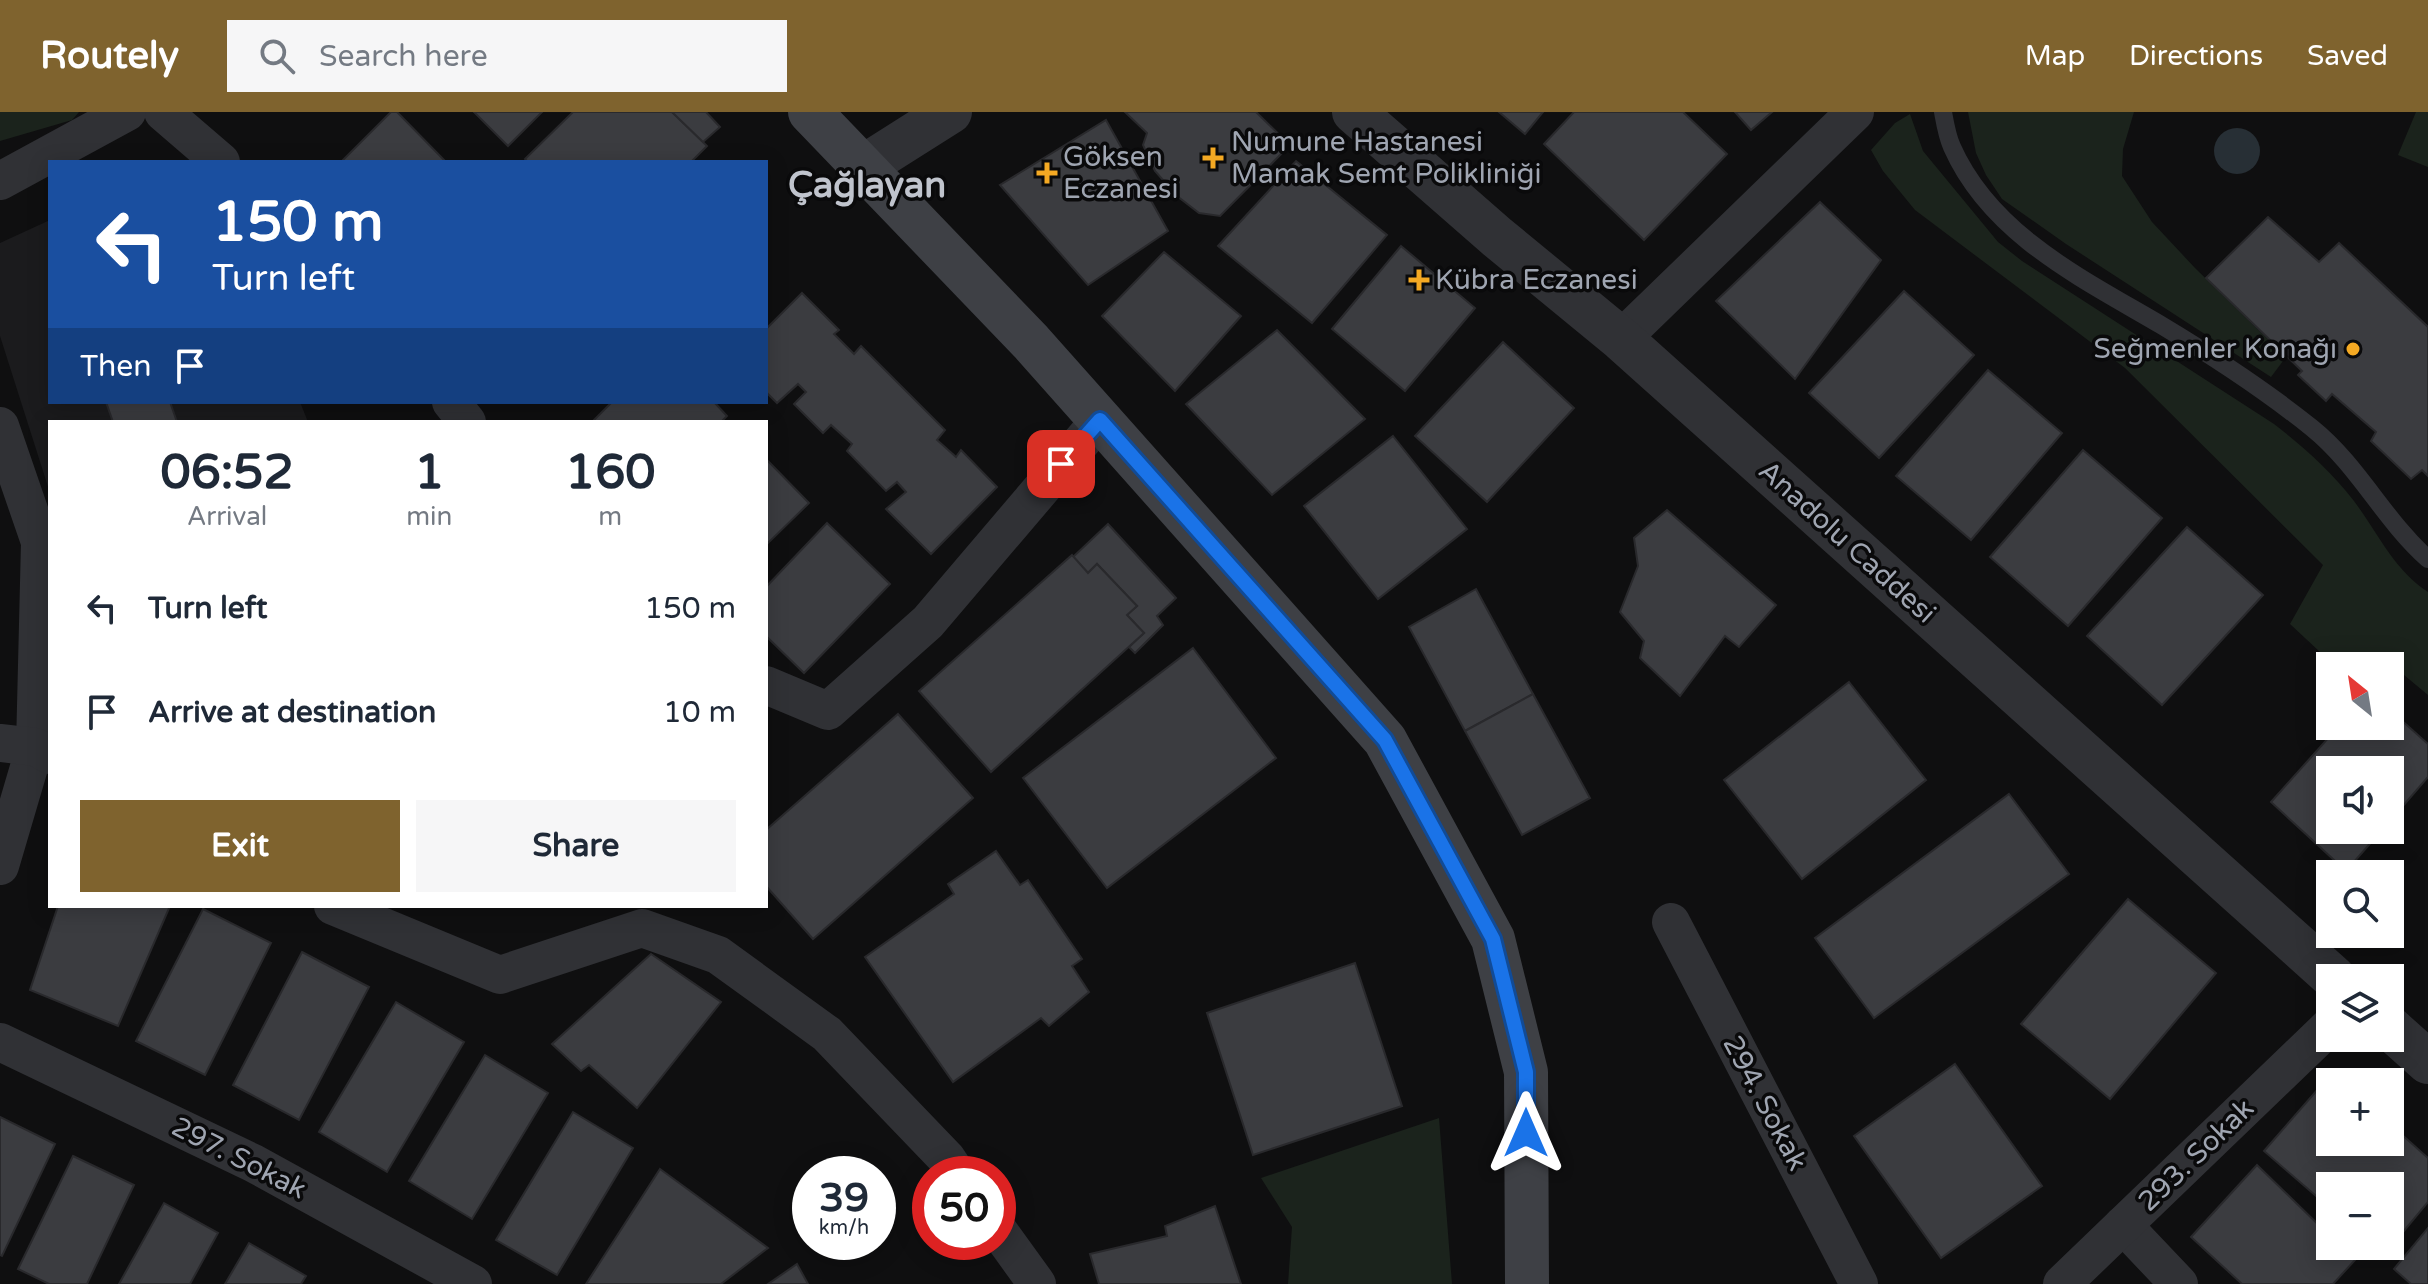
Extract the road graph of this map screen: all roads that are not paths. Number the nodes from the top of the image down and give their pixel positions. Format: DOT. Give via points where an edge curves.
graph roads {
  1 [pos="127,112"];
  2 [pos="163,112"];
  3 [pos="810,112"];
  4 [pos="950,112"];
  5 [pos="1354,112"];
  6 [pos="1855,112"];
  7 [pos="1943,112"];
  8 [pos="219,160"];
  9 [pos="863,167"];
  10 [pos="0,181"];
  11 [pos="1621,339"];
  12 [pos="453,404"];
  13 [pos="465,420"];
  14 [pos="1100,420"];
  15 [pos="0,426"];
  16 [pos="2428,559"];
  17 [pos="45,564"];
  18 [pos="768,686"];
  19 [pos="28,748"];
  20 [pos="0,866"];
  21 [pos="338,908"];
  22 [pos="1671,922"];
  23 [pos="2318,964"];
  24 [pos="2316,1039"];
  25 [pos="2404,1041"];
  26 [pos="0,1042"];
  27 [pos="2428,1062"];
  28 [pos="944,1156"];
  29 [pos="2123,1225"];
  30 [pos="1016,1255"];
  31 [pos="473,1284"];
  32 [pos="1037,1284"];
  33 [pos="1527,1284"];
  34 [pos="1859,1284"];
  35 [pos="2062,1284"];
  36 [pos="2179,1284"];
  1 -- 10 [label="street"];
  2 -- 8 [label="street"];
  3 -- 9 [label="main road"];
  4 -- 9 [label="street"];
  5 -- 11 [label="street, Anadolu Caddesi"];
  6 -- 11 [label="street"];
  7 -- 16 [label="lane" via="1951,146 2001,217 2041,251 2312,428 2346,460"];
  9 -- 14 [label="main road"];
  11 -- 23 [label="street, Anadolu Caddesi"];
  12 -- 13 [label="street"];
  14 -- 18 [label="street" via="928,622 828,711"];
  14 -- 33 [label="main road" via="1385,740 1493,939 1526,1072"];
  15 -- 17 [label="street"];
  17 -- 19 [label="street"];
  19 -- 20 [label="street"];
  21 -- 28 [label="street" via="500,975 642,928 718,955 827,1034"];
  22 -- 34 [label="street, 294. Sokak"];
  24 -- 29 [label="street, 293. Sokak"];
  25 -- 27 [label="street"];
  26 -- 31 [label="street, 297. Sokak" via="253,1163"];
  29 -- 35 [label="street, 293. Sokak"];
  29 -- 36 [label="street"];
  30 -- 32 [label="street"];
}
